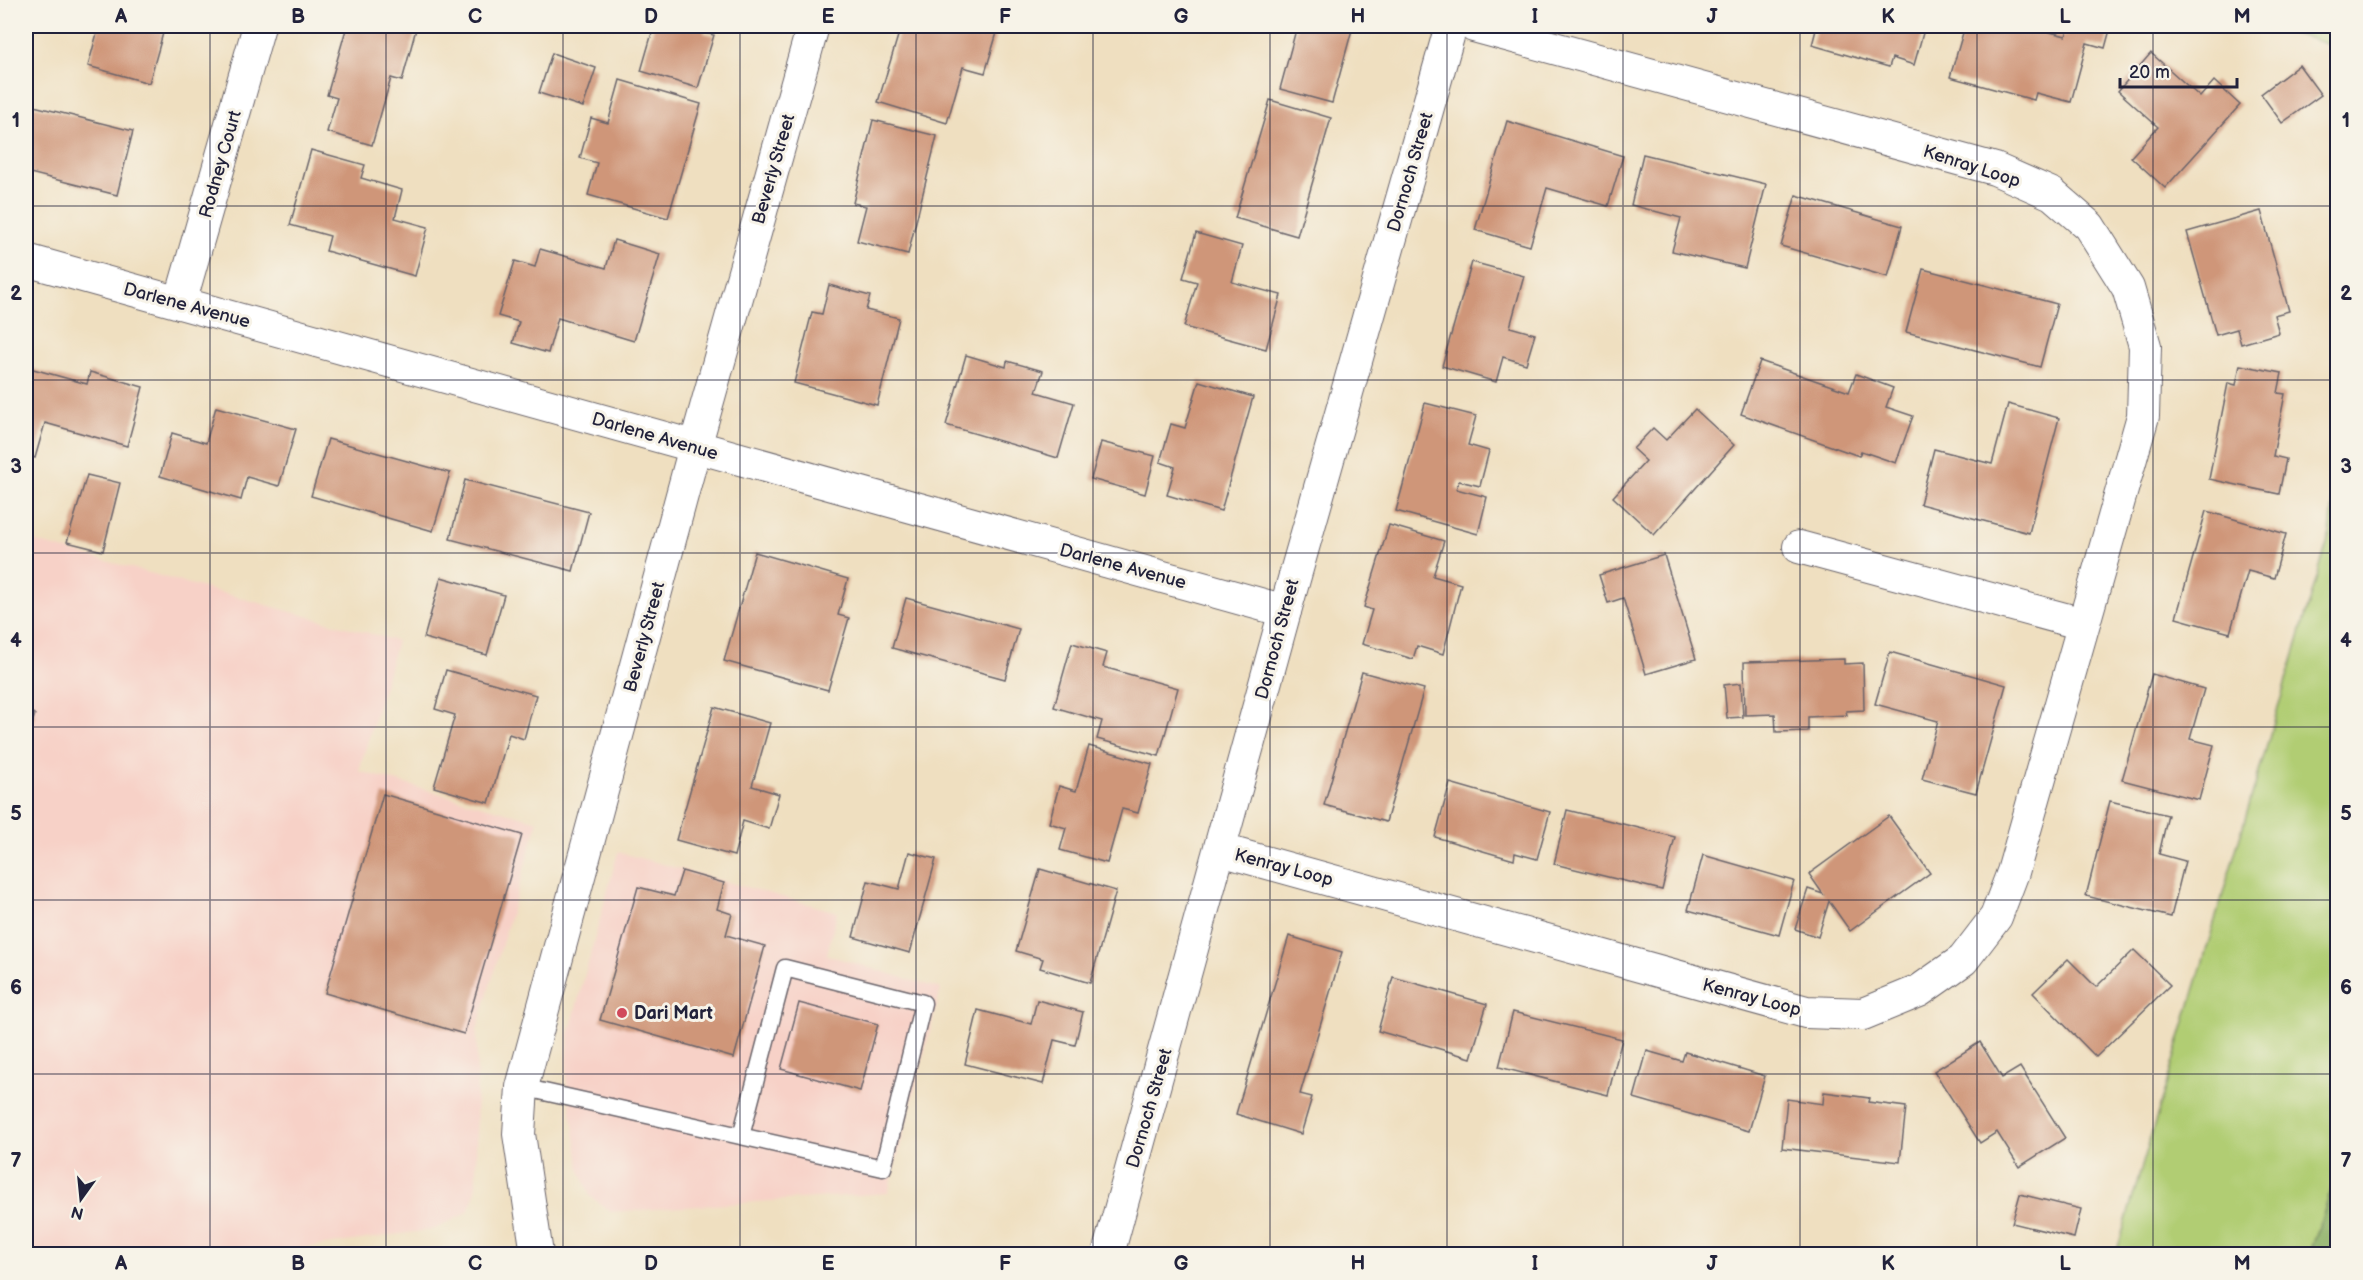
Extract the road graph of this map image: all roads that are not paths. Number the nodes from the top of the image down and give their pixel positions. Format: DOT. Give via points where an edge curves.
graph roads {
  1 [pos="259,26"];
  2 [pos="813,26"];
  3 [pos="1451,26"];
  4 [pos="1474,26"];
  5 [pos="26,260"];
  6 [pos="180,303"];
  7 [pos="695,447"];
  8 [pos="1799,547"];
  9 [pos="1285,611"];
  10 [pos="2083,624"];
  11 [pos="1221,850"];
  12 [pos="522,1087"];
  13 [pos="741,1136"];
  14 [pos="537,1254"];
  15 [pos="1108,1254"];
  1 -- 6 [label="street, Rodney Court"];
  2 -- 7 [label="street, Beverly Street"];
  3 -- 9 [label="street, Dornoch Street"];
  4 -- 10 [label="street, Kenray Loop" via="1995,169 2052,194 2089,226 2128,288 2145,346 2143,416"];
  5 -- 6 [label="street, Darlene Avenue"];
  6 -- 7 [label="street, Darlene Avenue"];
  7 -- 9 [label="street, Darlene Avenue"];
  7 -- 12 [label="street, Beverly Street"];
  8 -- 10 [label="street"];
  9 -- 11 [label="street, Dornoch Street"];
  10 -- 11 [label="street, Kenray Loop" via="2013,872 1996,917 1963,960 1919,991 1863,1014 1806,1012"];
  11 -- 15 [label="street, Dornoch Street"];
  12 -- 13 [label="lane"];
  12 -- 14 [label="street, Beverly Street" via="519,1134"];
  13 -- 13 [label="lane" via="882,1168 923,1003 785,968"];
}
